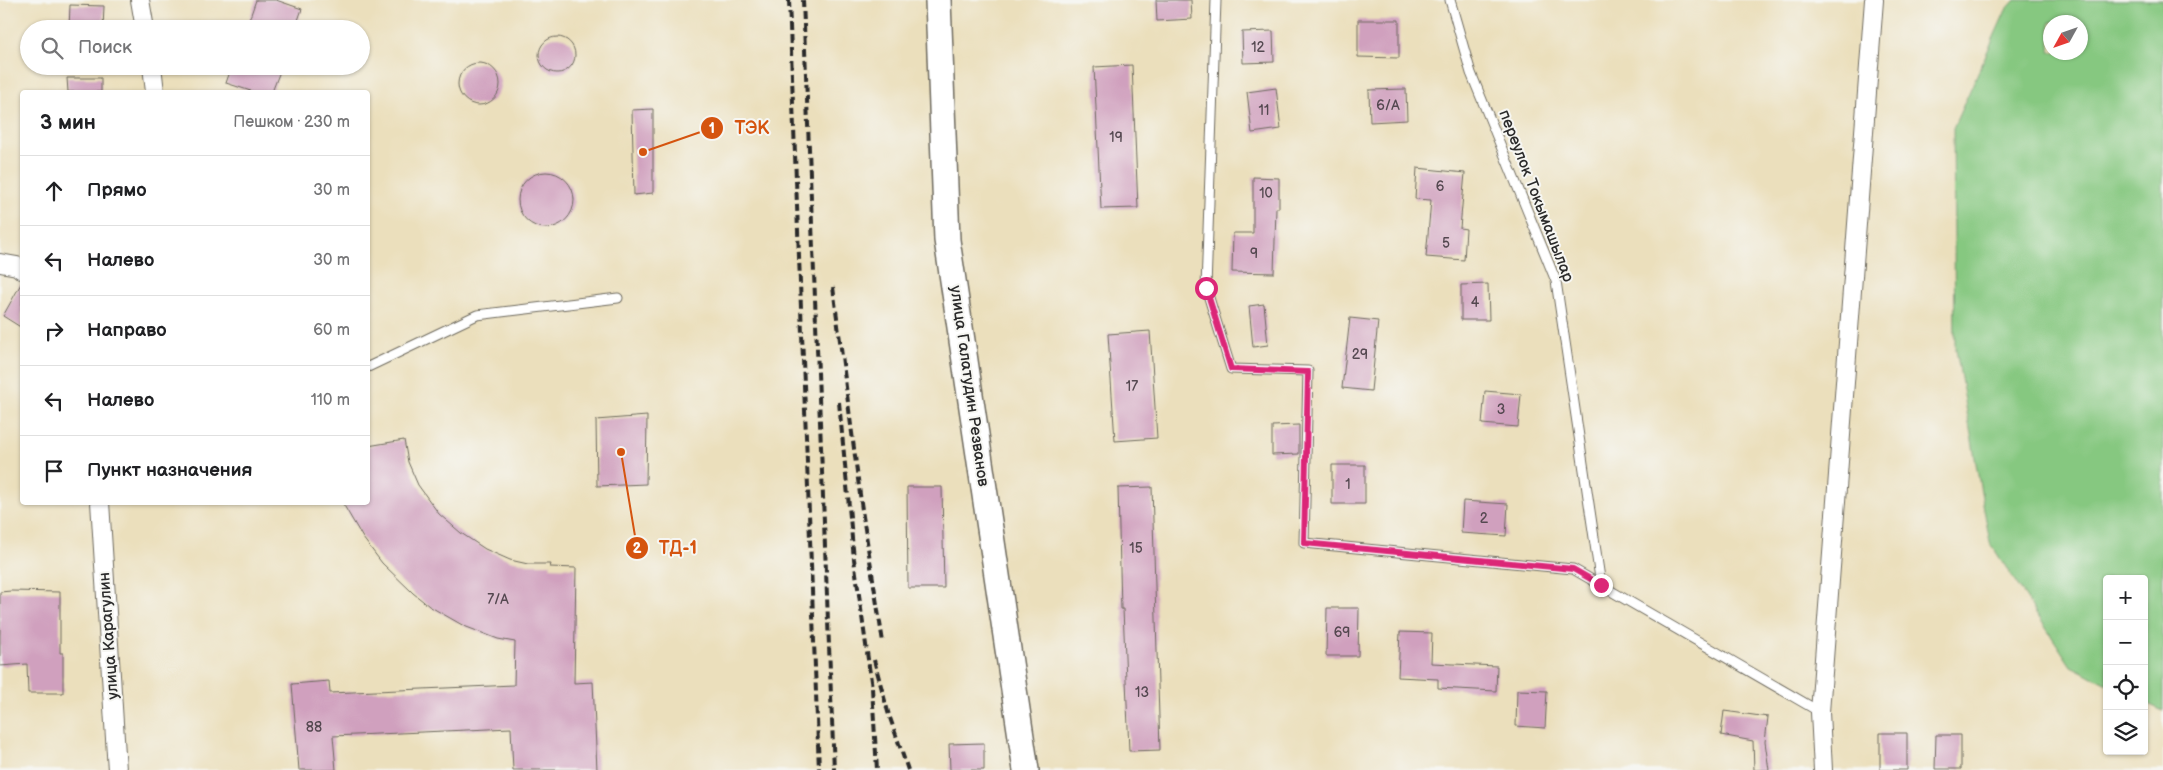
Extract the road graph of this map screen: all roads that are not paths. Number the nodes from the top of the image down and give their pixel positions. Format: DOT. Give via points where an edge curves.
graph roads {
  1 [pos="140,0"];
  2 [pos="938,0"];
  3 [pos="1216,0"];
  4 [pos="1450,0"];
  5 [pos="1874,0"];
  6 [pos="143,20"];
  7 [pos="153,75"];
  8 [pos="155,90"];
  9 [pos="618,298"];
  10 [pos="370,366"];
  11 [pos="100,505"];
  12 [pos="1601,585"];
  13 [pos="1820,712"];
  14 [pos="117,770"];
  15 [pos="1026,770"];
  16 [pos="1823,770"];
  1 -- 6 [label="street"];
  2 -- 15 [label="street, улица Галатудин Резванов" via="947,240"];
  3 -- 12 [label="lane" via="1206,288 1231,369 1308,372 1304,543 1573,569"];
  4 -- 12 [label="lane, переулок Токымашылар" via="1471,73 1556,281"];
  5 -- 13 [label="street"];
  7 -- 8 [label="street"];
  9 -- 10 [label="lane" via="478,315"];
  11 -- 14 [label="street, улица Карагулин"];
  12 -- 13 [label="lane"];
  13 -- 16 [label="street"];
}
